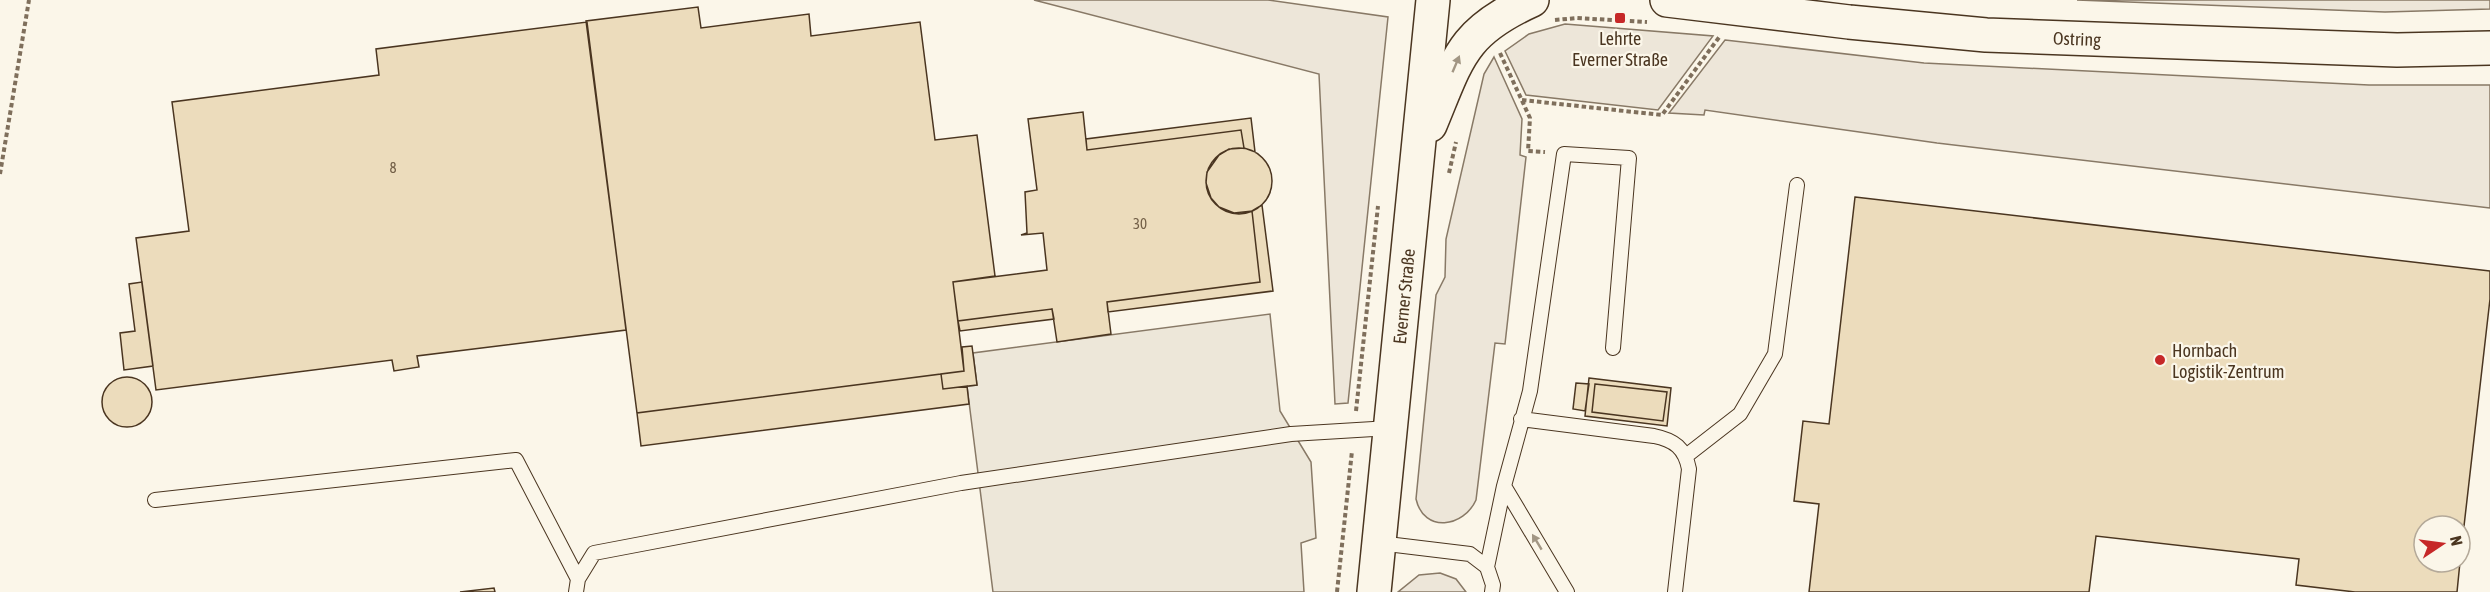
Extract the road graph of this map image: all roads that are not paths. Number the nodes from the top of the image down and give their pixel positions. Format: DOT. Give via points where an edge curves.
graph roads {
  1 [pos="1433,0"];
  2 [pos="1532,0"];
  3 [pos="1667,0"];
  4 [pos="2490,48"];
  5 [pos="1417,157"];
  6 [pos="1797,184"];
  7 [pos="1613,348"];
  8 [pos="1521,419"];
  9 [pos="1390,428"];
  10 [pos="1686,456"];
  11 [pos="1504,486"];
  12 [pos="155,500"];
  13 [pos="1379,543"];
  14 [pos="1487,567"];
  15 [pos="577,586"];
  16 [pos="1374,592"];
  17 [pos="1492,592"];
  18 [pos="1567,592"];
  19 [pos="1676,592"];
  1 -- 5 [label="street, Everner Straße"];
  5 -- 2 [label="street, one-way" via="1461,52 1480,29"];
  3 -- 4 [label="street, Ostring" via="2009,36 2397,50"];
  5 -- 9 [label="street, Everner Straße"];
  6 -- 10 [label="lane" via="1775,354 1740,414"];
  7 -- 8 [label="lane" via="1629,158 1564,154 1538,349"];
  8 -- 10 [label="lane" via="1667,438"];
  8 -- 11 [label="lane"];
  9 -- 13 [label="street, Everner Straße"];
  9 -- 15 [label="lane" via="1291,434 961,483 594,553"];
  10 -- 19 [label="lane" via="1689,468"];
  11 -- 14 [label="lane"];
  18 -- 11 [label="lane, one-way"];
  12 -- 15 [label="lane" via="516,460"];
  13 -- 14 [label="lane" via="1470,554"];
  13 -- 16 [label="street, Everner Straße"];
  14 -- 17 [label="lane"];
}
